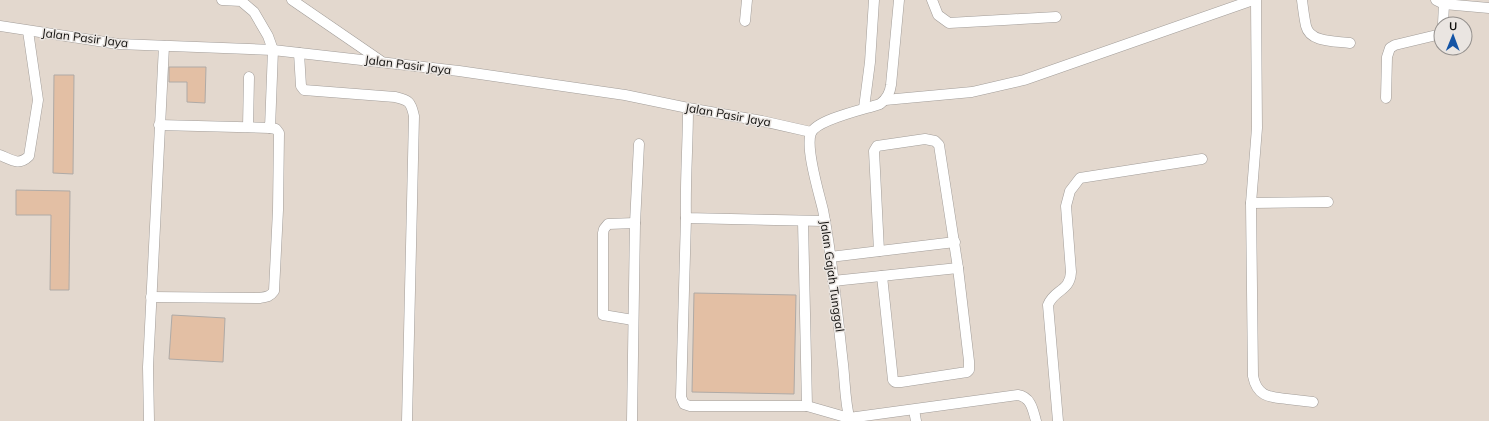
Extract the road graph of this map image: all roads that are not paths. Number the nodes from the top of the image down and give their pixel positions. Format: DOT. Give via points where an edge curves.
graph roads {
  1 [pos="222,0"];
  2 [pos="292,0"];
  3 [pos="747,0"];
  4 [pos="874,0"];
  5 [pos="899,0"];
  6 [pos="932,0"];
  7 [pos="1254,0"];
  8 [pos="1302,0"];
  9 [pos="241,1"];
  10 [pos="1440,2"];
  11 [pos="1489,8"];
  12 [pos="1442,16"];
  13 [pos="1056,17"];
  14 [pos="745,21"];
  15 [pos="0,26"];
  16 [pos="28,30"];
  17 [pos="1433,36"];
  18 [pos="1350,43"];
  19 [pos="164,46"];
  20 [pos="273,50"];
  21 [pos="299,53"];
  22 [pos="382,62"];
  23 [pos="249,77"];
  24 [pos="1386,98"];
  25 [pos="885,100"];
  26 [pos="688,108"];
  27 [pos="864,108"];
  28 [pos="159,125"];
  29 [pos="248,127"];
  30 [pos="270,128"];
  31 [pos="812,132"];
  32 [pos="639,144"];
  33 [pos="0,155"];
  34 [pos="1202,160"];
  35 [pos="1328,202"];
  36 [pos="1250,204"];
  37 [pos="686,218"];
  38 [pos="803,221"];
  39 [pos="825,221"];
  40 [pos="635,223"];
  41 [pos="955,242"];
  42 [pos="879,251"];
  43 [pos="830,257"];
  44 [pos="958,268"];
  45 [pos="882,276"];
  46 [pos="833,281"];
  47 [pos="151,297"];
  48 [pos="633,320"];
  49 [pos="1313,402"];
  50 [pos="807,406"];
  51 [pos="914,410"];
  52 [pos="870,418"];
  53 [pos="849,419"];
  54 [pos="149,421"];
  55 [pos="407,421"];
  56 [pos="632,421"];
  57 [pos="916,421"];
  58 [pos="1036,421"];
  59 [pos="1058,421"];
  1 -- 9 [label="street"];
  2 -- 22 [label="street"];
  3 -- 14 [label="street"];
  4 -- 27 [label="street"];
  5 -- 25 [label="street" via="891,85"];
  6 -- 13 [label="street" via="938,15 949,23"];
  7 -- 25 [label="street" via="1024,80 972,92"];
  7 -- 36 [label="street" via="1257,128"];
  8 -- 18 [label="street" via="1309,33 1318,39"];
  9 -- 20 [label="street" via="261,22"];
  10 -- 11 [label="street"];
  10 -- 12 [label="street"];
  15 -- 16 [label="street, Jalan Pasir Jaya"];
  16 -- 19 [label="street, Jalan Pasir Jaya" via="118,44"];
  16 -- 33 [label="street" via="38,100 30,156 20,162"];
  17 -- 24 [label="street" via="1390,48 1387,56"];
  19 -- 20 [label="street, Jalan Pasir Jaya"];
  19 -- 28 [label="street"];
  20 -- 21 [label="street, Jalan Pasir Jaya"];
  20 -- 30 [label="street"];
  21 -- 22 [label="street, Jalan Pasir Jaya"];
  21 -- 55 [label="street" via="301,86 304,90 404,99 412,107 414,116"];
  22 -- 26 [label="street, Jalan Pasir Jaya" via="625,95"];
  23 -- 29 [label="street"];
  25 -- 27 [label="street"];
  26 -- 31 [label="street, Jalan Pasir Jaya"];
  26 -- 37 [label="street"];
  27 -- 31 [label="street" via="816,126"];
  28 -- 29 [label="street"];
  28 -- 47 [label="street"];
  29 -- 30 [label="street"];
  30 -- 47 [label="street" via="276,129 279,133 274,290 268,297 259,298"];
  31 -- 39 [label="street, Jalan Gajah Tunggal" via="811,155"];
  32 -- 40 [label="street"];
  34 -- 59 [label="street" via="1080,178 1070,191 1066,206 1071,279 1069,284 1050,298 1048,305"];
  35 -- 36 [label="street"];
  36 -- 49 [label="street" via="1254,383 1268,396"];
  37 -- 38 [label="street"];
  37 -- 50 [label="street" via="681,366 681,397 684,404"];
  38 -- 39 [label="street"];
  38 -- 50 [label="street"];
  39 -- 43 [label="street, Jalan Gajah Tunggal"];
  40 -- 48 [label="street"];
  40 -- 48 [label="street" via="608,224 603,233 603,315"];
  41 -- 42 [label="street"];
  41 -- 42 [label="street" via="939,145 935,141 925,139 877,146 874,152"];
  41 -- 44 [label="street"];
  42 -- 43 [label="street"];
  43 -- 46 [label="street, Jalan Gajah Tunggal"];
  44 -- 45 [label="street"];
  44 -- 45 [label="street" via="969,370 964,373 901,382 893,380"];
  45 -- 46 [label="street"];
  46 -- 53 [label="street, Jalan Gajah Tunggal"];
  47 -- 54 [label="street"];
  48 -- 56 [label="street"];
  50 -- 53 [label="street"];
  51 -- 52 [label="street"];
  51 -- 57 [label="street"];
  51 -- 58 [label="street" via="1018,395 1030,402"];
  52 -- 53 [label="street"];
}
